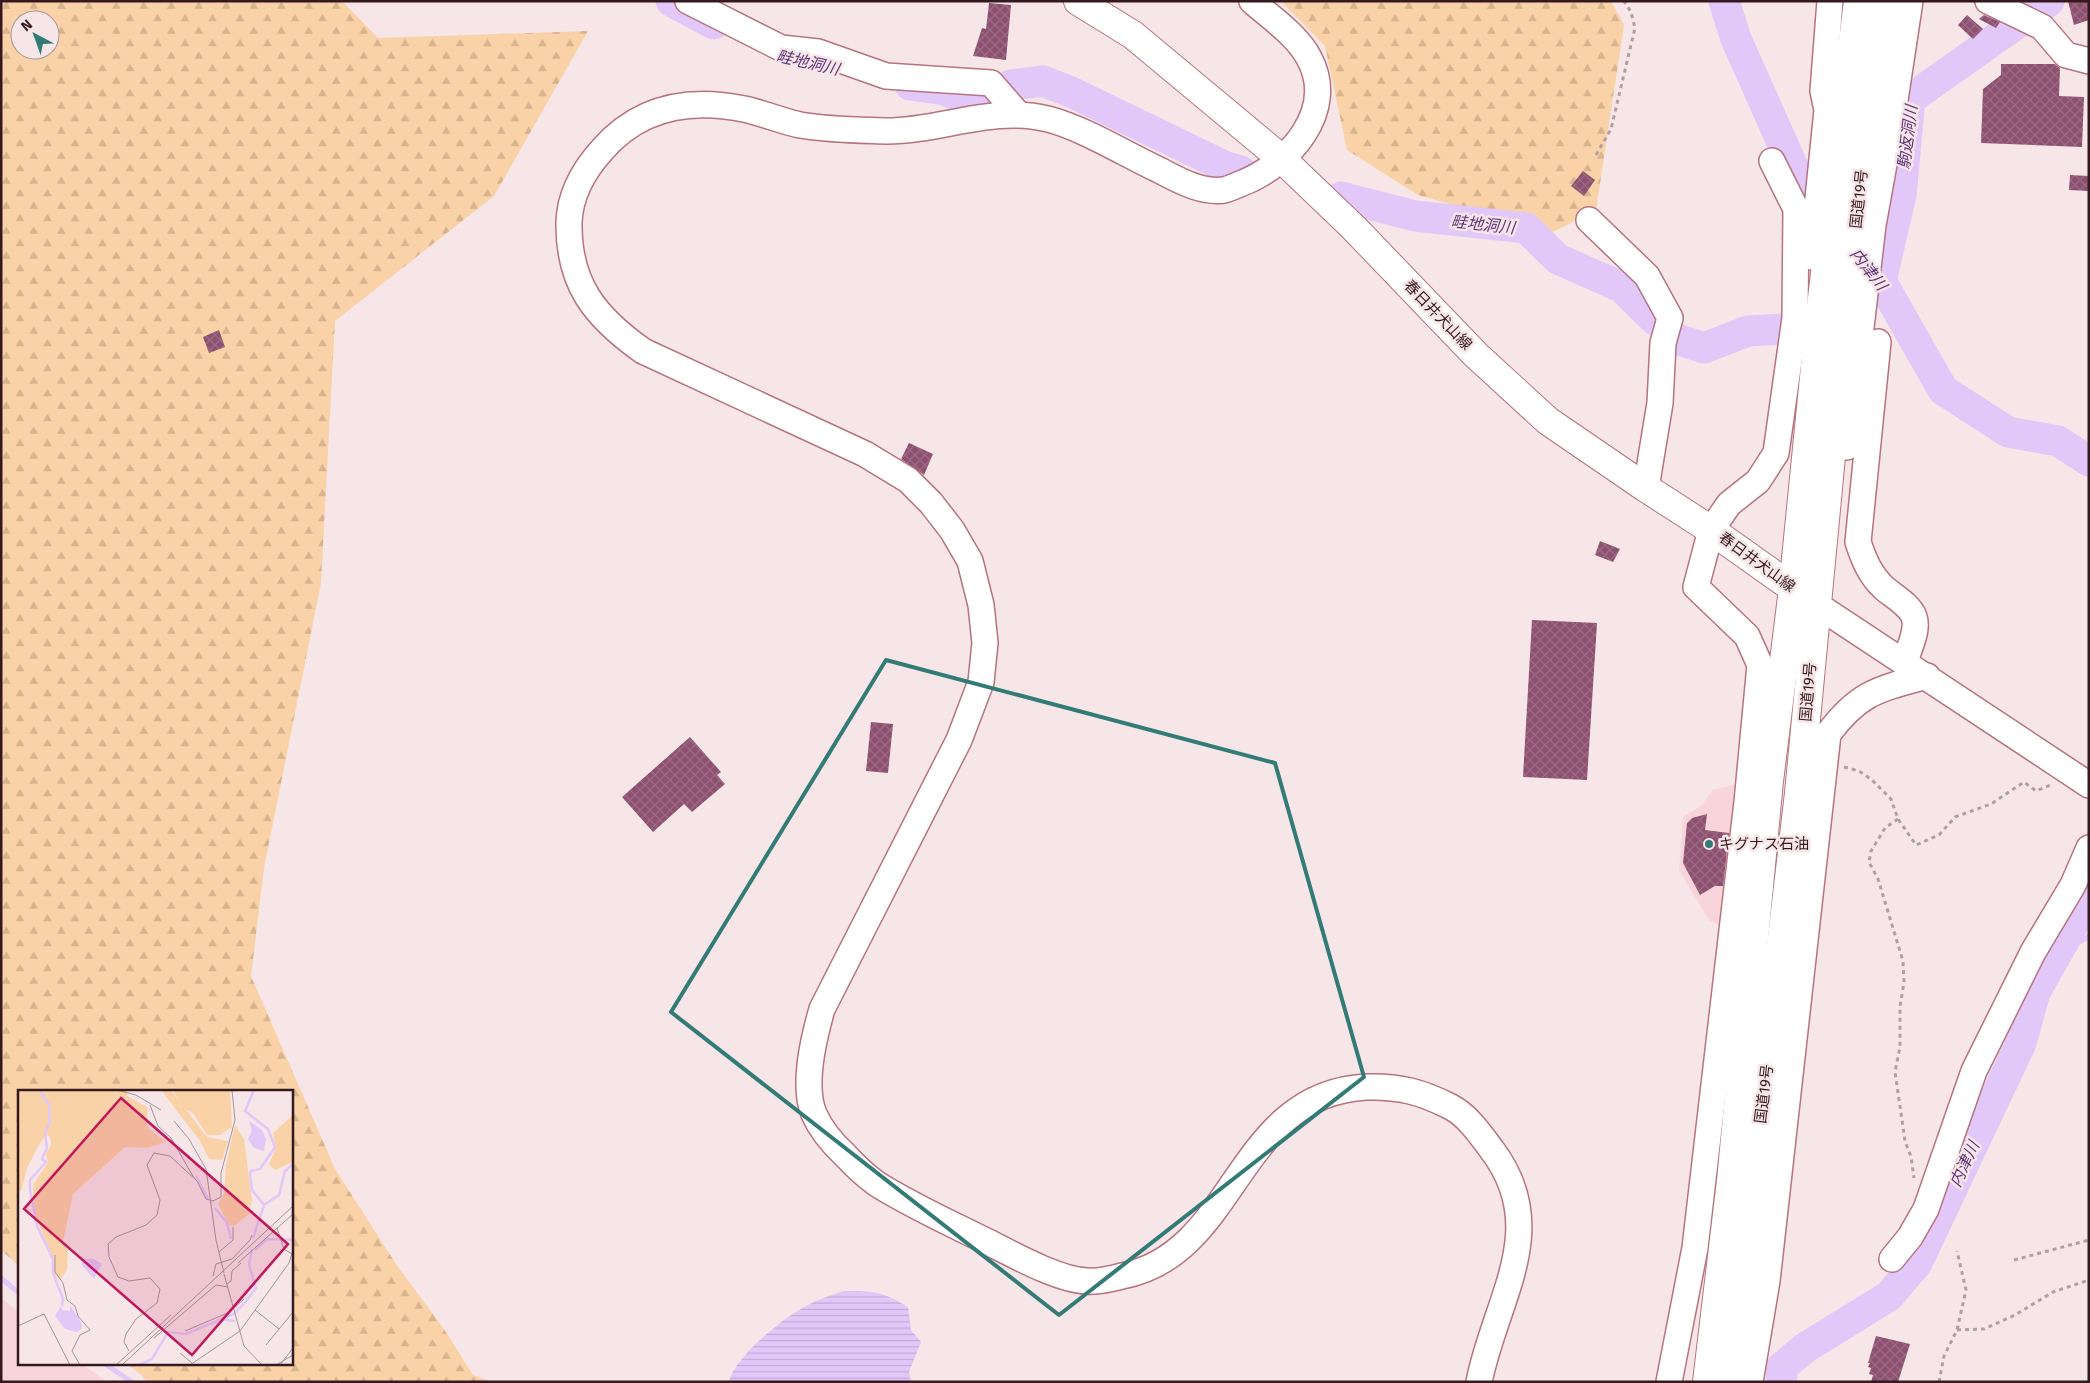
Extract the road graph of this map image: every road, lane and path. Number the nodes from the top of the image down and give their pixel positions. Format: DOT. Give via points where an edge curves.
graph roads {
  1 [pos="688,1"];
  2 [pos="1078,1"];
  3 [pos="1252,1"];
  4 [pos="1624,1"];
  5 [pos="1830,1"];
  6 [pos="1858,1"];
  7 [pos="1884,1"];
  8 [pos="1910,1"];
  9 [pos="1988,1"];
  10 [pos="2089,61"];
  11 [pos="1018,114"];
  12 [pos="1853,148"];
  13 [pos="1596,155"];
  14 [pos="1283,160"];
  15 [pos="1772,161"];
  16 [pos="1589,220"];
  17 [pos="1819,264"];
  18 [pos="1878,342"];
  19 [pos="1847,447"];
  20 [pos="1646,488"];
  21 [pos="1711,530"];
  22 [pos="1793,589"];
  23 [pos="1817,605"];
  24 [pos="1904,662"];
  25 [pos="1927,676"];
  26 [pos="1824,756"];
  27 [pos="2080,779"];
  28 [pos="1898,818"];
  29 [pos="2089,848"];
  30 [pos="1926,1209"];
  31 [pos="2089,1240"];
  32 [pos="1957,1251"];
  33 [pos="1892,1260"];
  34 [pos="2014,1260"];
  35 [pos="2089,1280"];
  36 [pos="1957,1330"];
  37 [pos="1479,1382"];
  38 [pos="1669,1382"];
  39 [pos="1707,1382"];
  40 [pos="1730,1382"];
  41 [pos="1750,1382"];
  42 [pos="1939,1382"];
  1 -- 11 [label="street" via="781,48 818,52 886,76 991,83"];
  2 -- 14 [label="main road, 春日井犬山線" via="1133,36"];
  3 -- 14 [label="street" via="1290,34 1309,58 1318,84 1316,107 1306,132"];
  4 -- 13 [label="path" via="1636,28 1611,129"];
  5 -- 17 [label="street" via="1823,92 1828,110"];
  6 -- 12 [label="main road, 国道19号"];
  7 -- 12 [label="main road, 国道19号"];
  8 -- 19 [label="street" via="1873,225"];
  9 -- 10 [label="street" via="2042,27 2066,55"];
  11 -- 14 [label="street" via="1049,119 1195,188 1225,190 1256,178"];
  11 -- 37 [label="street" via="978,117 901,131 834,130 745,109 703,104 669,106 637,120 608,142 578,185 570,212 569,248 580,285 597,312 617,333 643,351 865,454 908,480 931,502 970,561 982,614 981,682 959,740 822,1009 811,1048 813,1112 830,1140 852,1163 900,1198 1044,1269 1086,1282 1125,1276 1160,1263 1187,1242 1217,1208 1281,1120 1316,1099 1349,1088 1393,1086 1424,1094 1455,1109 1478,1130 1513,1188 1520,1225 1517,1258"];
  12 -- 17 [label="main road, 国道19号"];
  12 -- 23 [label="main road, 国道19号" via="1849,301 1840,362"];
  14 -- 20 [label="main road, 春日井犬山線" via="1476,354 1548,421"];
  15 -- 21 [label="street" via="1796,209 1795,318 1776,453 1758,481 1730,504"];
  16 -- 20 [label="street" via="1647,276 1670,318 1663,343 1660,403"];
  17 -- 22 [label="main road, 国道19号"];
  18 -- 24 [label="street" via="1858,542 1865,566 1914,618 1915,629"];
  20 -- 21 [label="main road, 春日井犬山線"];
  21 -- 22 [label="main road, 春日井犬山線"];
  21 -- 38 [label="street" via="1696,587 1747,636 1760,665 1695,1248"];
  22 -- 23 [label="main road, 春日井犬山線"];
  22 -- 39 [label="main road, 国道19号" via="1769,781"];
  23 -- 24 [label="street"];
  23 -- 40 [label="main road, 国道19号" via="1777,991"];
  24 -- 25 [label="street"];
  25 -- 26 [label="street" via="1866,696 1845,712 1828,734"];
  25 -- 27 [label="street"];
  26 -- 28 [label="path" via="1832,763 1859,771 1871,779 1890,799"];
  26 -- 41 [label="street" via="1768,1281"];
  27 -- 28 [label="path" via="2065,780 2036,791 2024,782 1991,804 1955,817 1939,835 1916,845"];
  28 -- 30 [label="path" via="1885,828 1869,862 1878,879 1903,961 1900,1047 1895,1072 1905,1141 1915,1184"];
  29 -- 30 [label="street" via="2073,885 2034,952 1974,1071"];
  30 -- 33 [label="street"];
  31 -- 34 [label="path"];
  32 -- 36 [label="path" via="1966,1290"];
  35 -- 36 [label="path" via="2053,1292 1984,1329"];
  36 -- 42 [label="path" via="1944,1356"];
}
